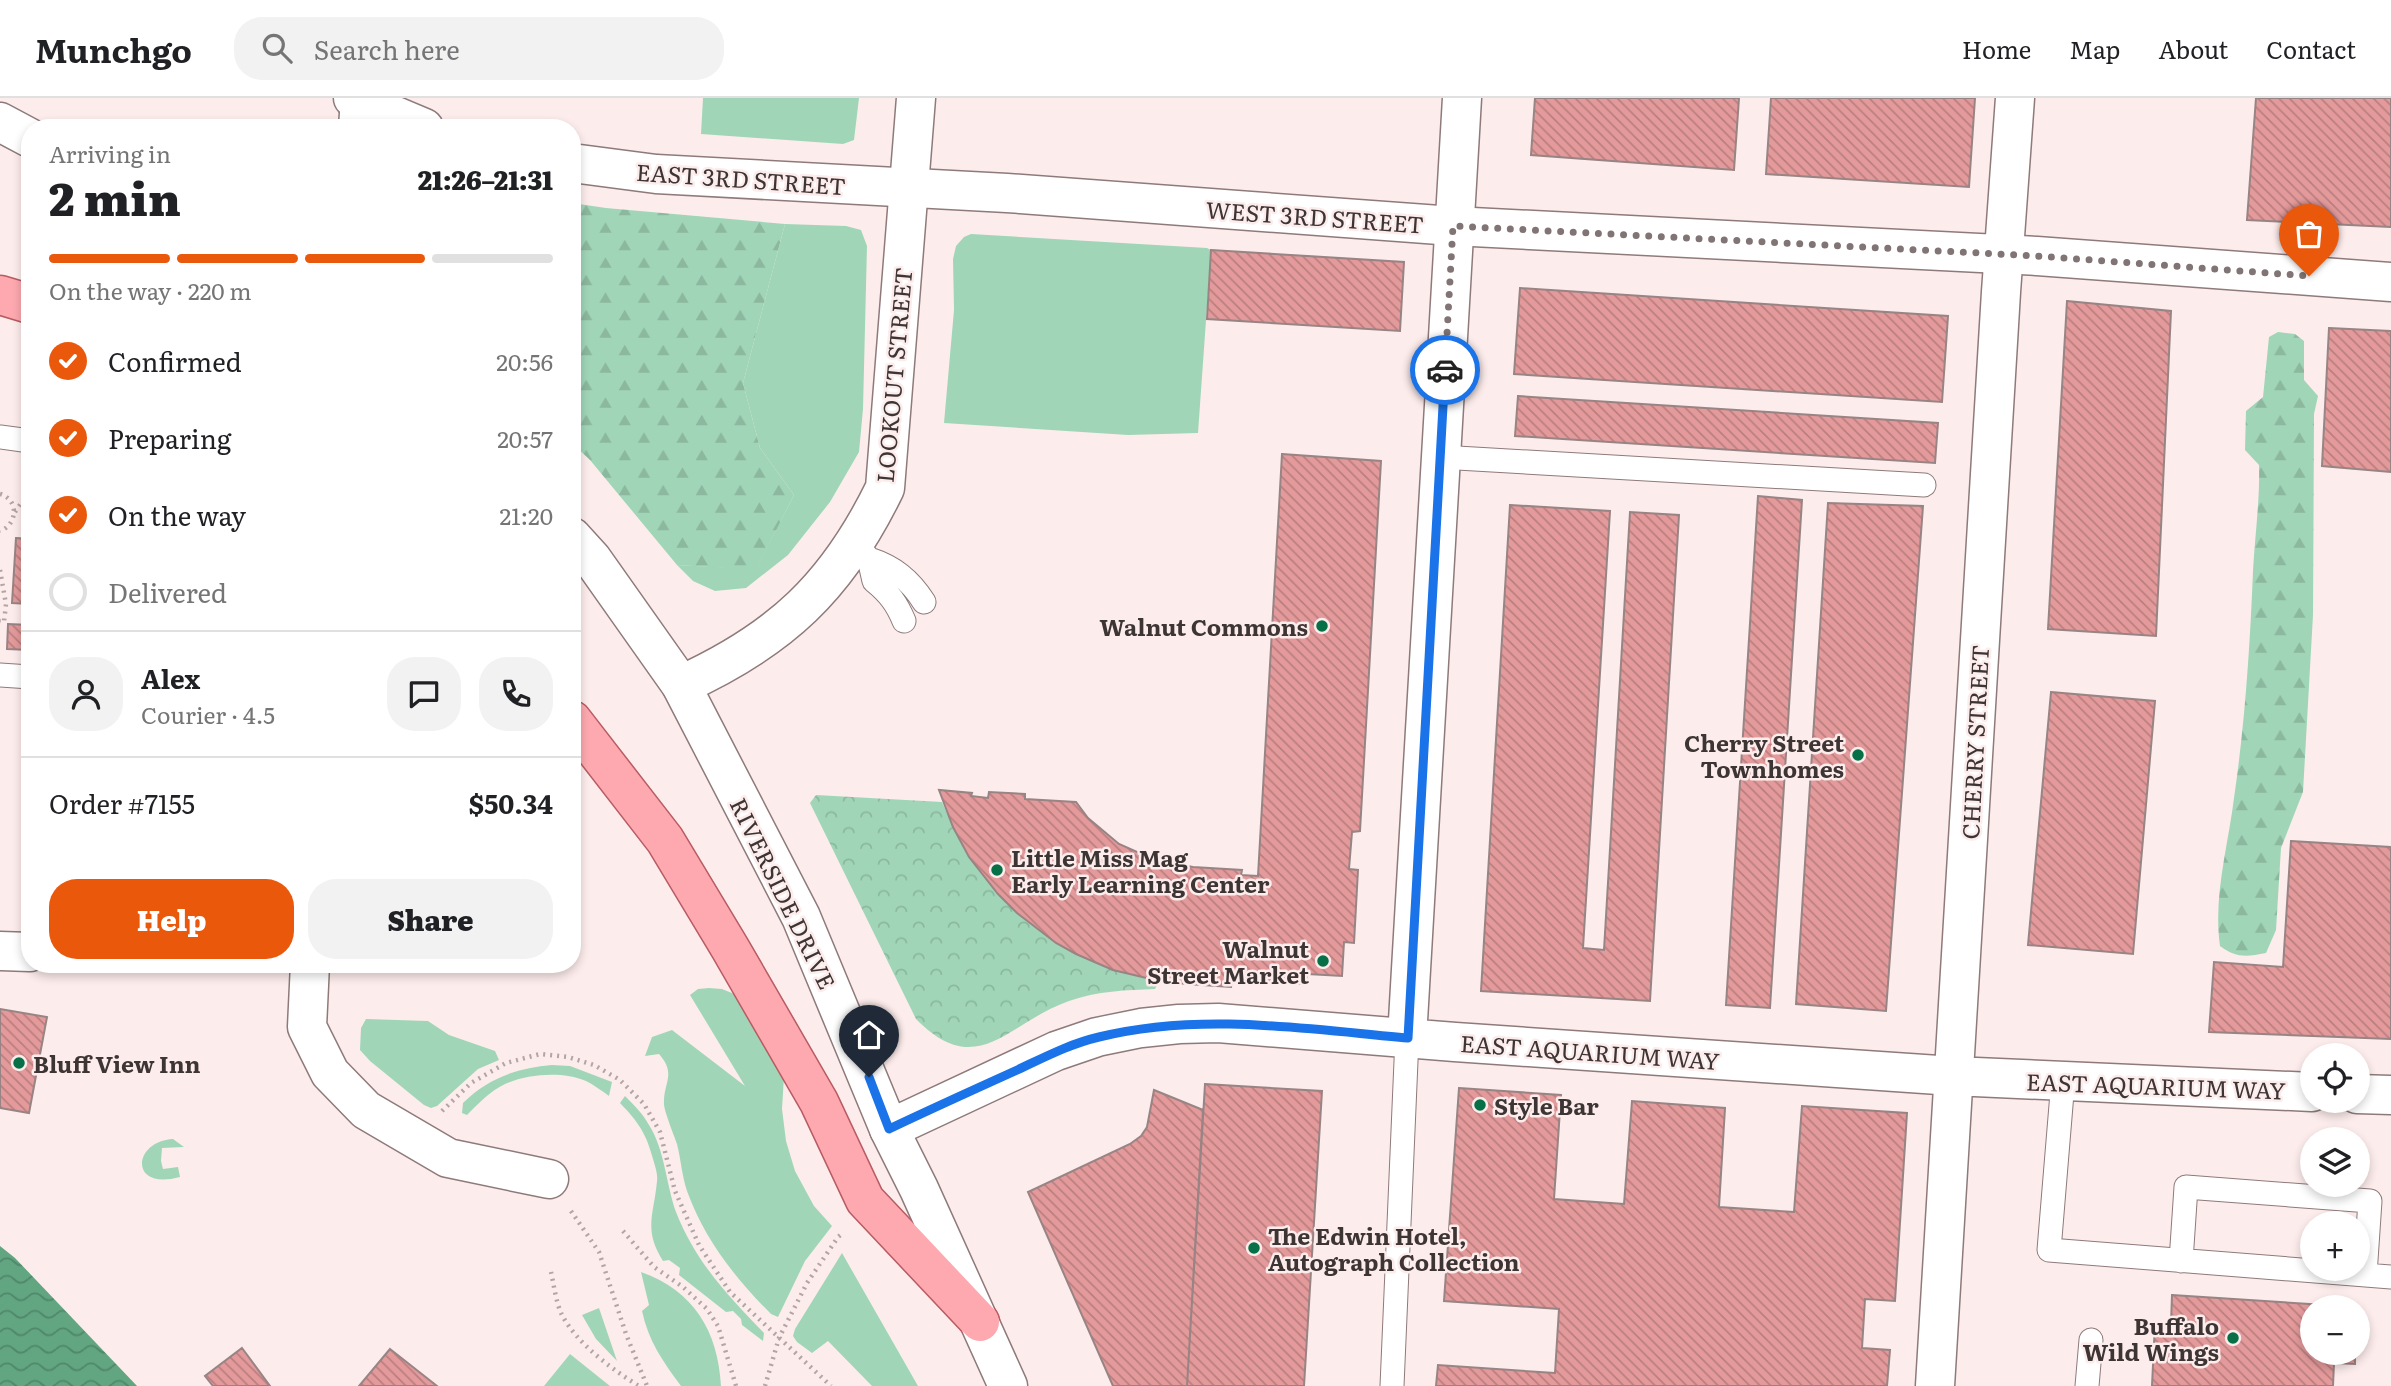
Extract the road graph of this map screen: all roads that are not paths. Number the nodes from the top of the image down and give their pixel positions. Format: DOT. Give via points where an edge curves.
graph roads {
  1 [pos="916,98"];
  2 [pos="1462,98"];
  3 [pos="2015,98"];
  4 [pos="357,106"];
  5 [pos="397,119"];
  6 [pos="0,122"];
  7 [pos="21,133"];
  8 [pos="581,164"];
  9 [pos="910,187"];
  10 [pos="1453,226"];
  11 [pos="2004,254"];
  12 [pos="2391,282"];
  13 [pos="0,295"];
  14 [pos="21,301"];
  15 [pos="0,437"];
  16 [pos="21,439"];
  17 [pos="1440,457"];
  18 [pos="1924,485"];
  19 [pos="581,547"];
  20 [pos="862,551"];
  21 [pos="924,602"];
  22 [pos="904,621"];
  23 [pos="0,675"];
  24 [pos="21,676"];
  25 [pos="681,685"];
  26 [pos="581,732"];
  27 [pos="0,951"];
  28 [pos="21,952"];
  29 [pos="309,973"];
  30 [pos="1408,1038"];
  31 [pos="1954,1076"];
  32 [pos="2063,1081"];
  33 [pos="2300,1091"];
  34 [pos="2370,1094"];
  35 [pos="2391,1095"];
  36 [pos="889,1129"];
  37 [pos="549,1179"];
  38 [pos="2369,1211"];
  39 [pos="2181,1261"];
  40 [pos="2300,1270"];
  41 [pos="2370,1275"];
  42 [pos="2391,1277"];
  43 [pos="980,1322"];
  44 [pos="2091,1340"];
  45 [pos="1008,1386"];
  46 [pos="1392,1386"];
  47 [pos="1935,1386"];
  48 [pos="2087,1386"];
  1 -- 9 [label="street, LOOKOUT STREET"];
  2 -- 10 [label="street"];
  3 -- 11 [label="street, CHERRY STREET"];
  4 -- 5 [label="street"];
  6 -- 7 [label="street"];
  8 -- 9 [label="street, EAST 3RD STREET" via="656,174"];
  9 -- 10 [label="street, WEST 3RD STREET"];
  9 -- 20 [label="street, LOOKOUT STREET" via="885,488"];
  10 -- 11 [label="street, WEST 3RD STREET"];
  10 -- 17 [label="street"];
  11 -- 12 [label="street, WEST 3RD STREET"];
  11 -- 31 [label="street, CHERRY STREET"];
  13 -- 14 [label="main road"];
  15 -- 16 [label="lane"];
  17 -- 18 [label="lane"];
  17 -- 30 [label="street"];
  19 -- 25 [label="street, RIVERSIDE DRIVE"];
  20 -- 21 [label="lane" via="900,573"];
  20 -- 22 [label="lane" via="874,581 888,592"];
  20 -- 25 [label="street, LOOKOUT STREET" via="770,634 722,666"];
  23 -- 24 [label="lane"];
  25 -- 36 [label="street, RIVERSIDE DRIVE" via="801,917"];
  26 -- 43 [label="main road" via="672,852 819,1102 865,1200"];
  27 -- 28 [label="street"];
  29 -- 37 [label="street" via="307,1027 330,1073 366,1110 448,1158"];
  30 -- 31 [label="street, EAST AQUARIUM WAY"];
  30 -- 36 [label="street, EAST AQUARIUM WAY" via="1218,1023 1141,1028 1056,1051"];
  30 -- 46 [label="lane"];
  31 -- 32 [label="street, EAST AQUARIUM WAY"];
  31 -- 47 [label="street, CHERRY STREET"];
  32 -- 33 [label="street, EAST AQUARIUM WAY"];
  32 -- 39 [label="lane" via="2049,1251"];
  34 -- 35 [label="street"];
  36 -- 43 [label="street, RIVERSIDE DRIVE"];
  38 -- 39 [label="lane" via="2370,1201 2186,1187"];
  39 -- 40 [label="lane"];
  41 -- 42 [label="lane"];
  43 -- 45 [label="street, RIVERSIDE DRIVE"];
  44 -- 48 [label="lane"];
}
